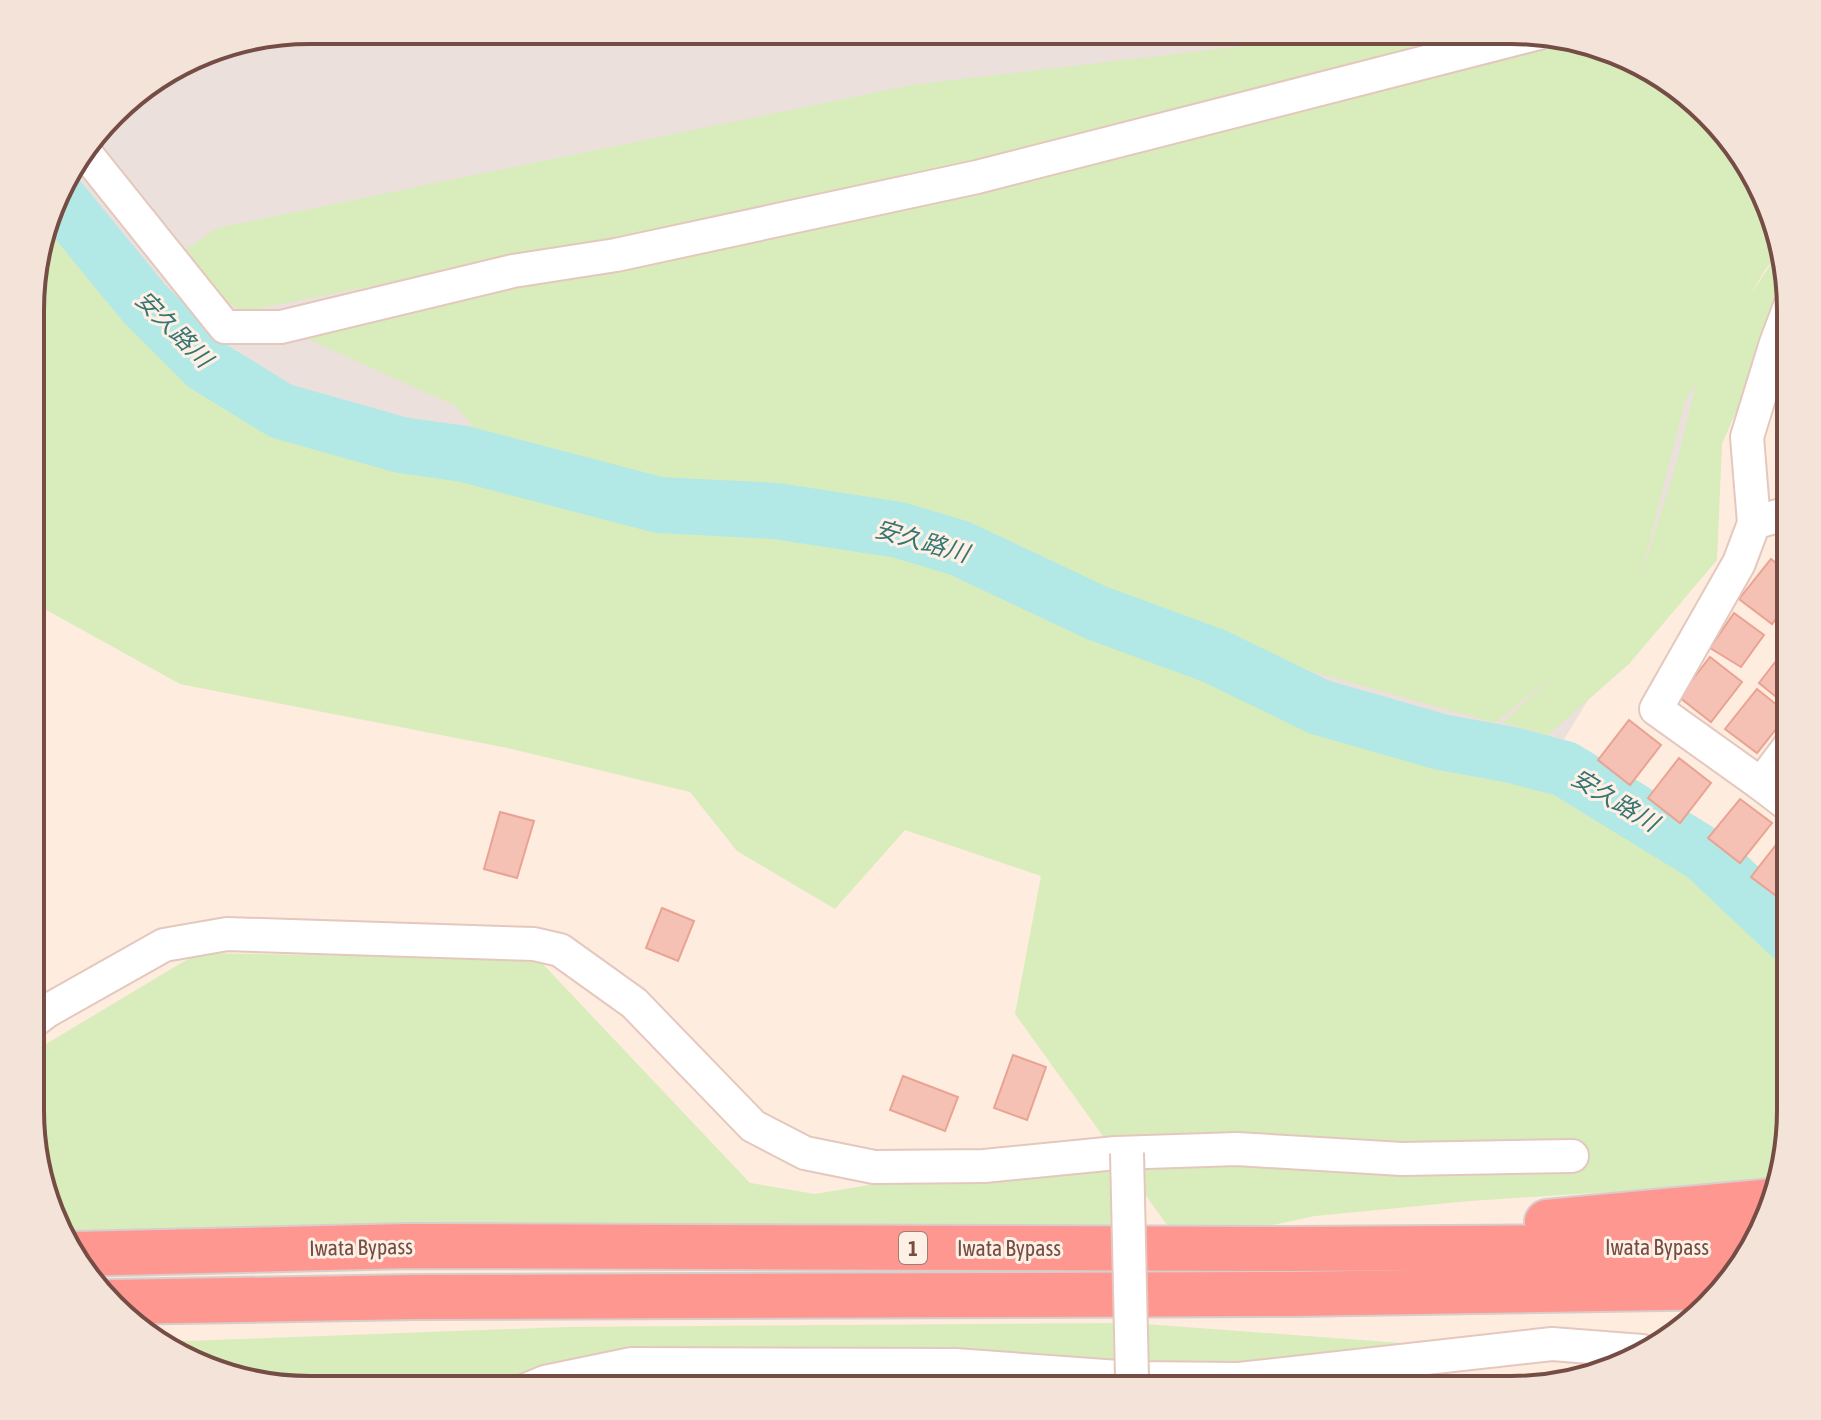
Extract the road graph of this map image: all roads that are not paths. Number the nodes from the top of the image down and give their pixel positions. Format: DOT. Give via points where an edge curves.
graph roads {
  1 [pos="1492,45"];
  2 [pos="91,160"];
  3 [pos="1777,359"];
  4 [pos="1777,516"];
  5 [pos="1754,523"];
  6 [pos="1776,763"];
  7 [pos="1761,784"];
  8 [pos="1776,796"];
  9 [pos="45,1005"];
  10 [pos="1127,1153"];
  11 [pos="1572,1156"];
  12 [pos="1760,1202"];
  13 [pos="1739,1246"];
  14 [pos="1290,1249"];
  15 [pos="87,1254"];
  16 [pos="1709,1287"];
  17 [pos="1292,1294"];
  18 [pos="126,1302"];
  19 [pos="1685,1310"];
  20 [pos="1600,1360"];
  21 [pos="578,1375"];
  22 [pos="1052,1376"];
  23 [pos="1128,1376"];
  24 [pos="1268,1376"];
  1 -- 2 [label="street" via="977,177 616,255 513,271 281,327 225,327"];
  3 -- 5 [label="street" via="1747,437"];
  4 -- 5 [label="street"];
  5 -- 7 [label="street" via="1739,563 1656,709"];
  6 -- 7 [label="street"];
  7 -- 8 [label="street"];
  9 -- 10 [label="street" via="164,945 227,934 534,944 560,950 634,1003 753,1126 805,1153 874,1167 984,1166"];
  10 -- 11 [label="street" via="1237,1149 1402,1159"];
  10 -- 23 [label="street, bridge"];
  12 -- 14 [label="highway, 1"];
  13 -- 14 [label="highway, Iwata Bypass / 1"];
  14 -- 15 [label="highway, Iwata Bypass / 1" via="408,1246"];
  16 -- 17 [label="highway, Iwata Bypass / 1"];
  17 -- 18 [label="highway, Iwata Bypass / 1"];
  17 -- 19 [label="highway"];
  20 -- 24 [label="street" via="1552,1344"];
  21 -- 22 [label="street" via="632,1364 955,1365"];
}
